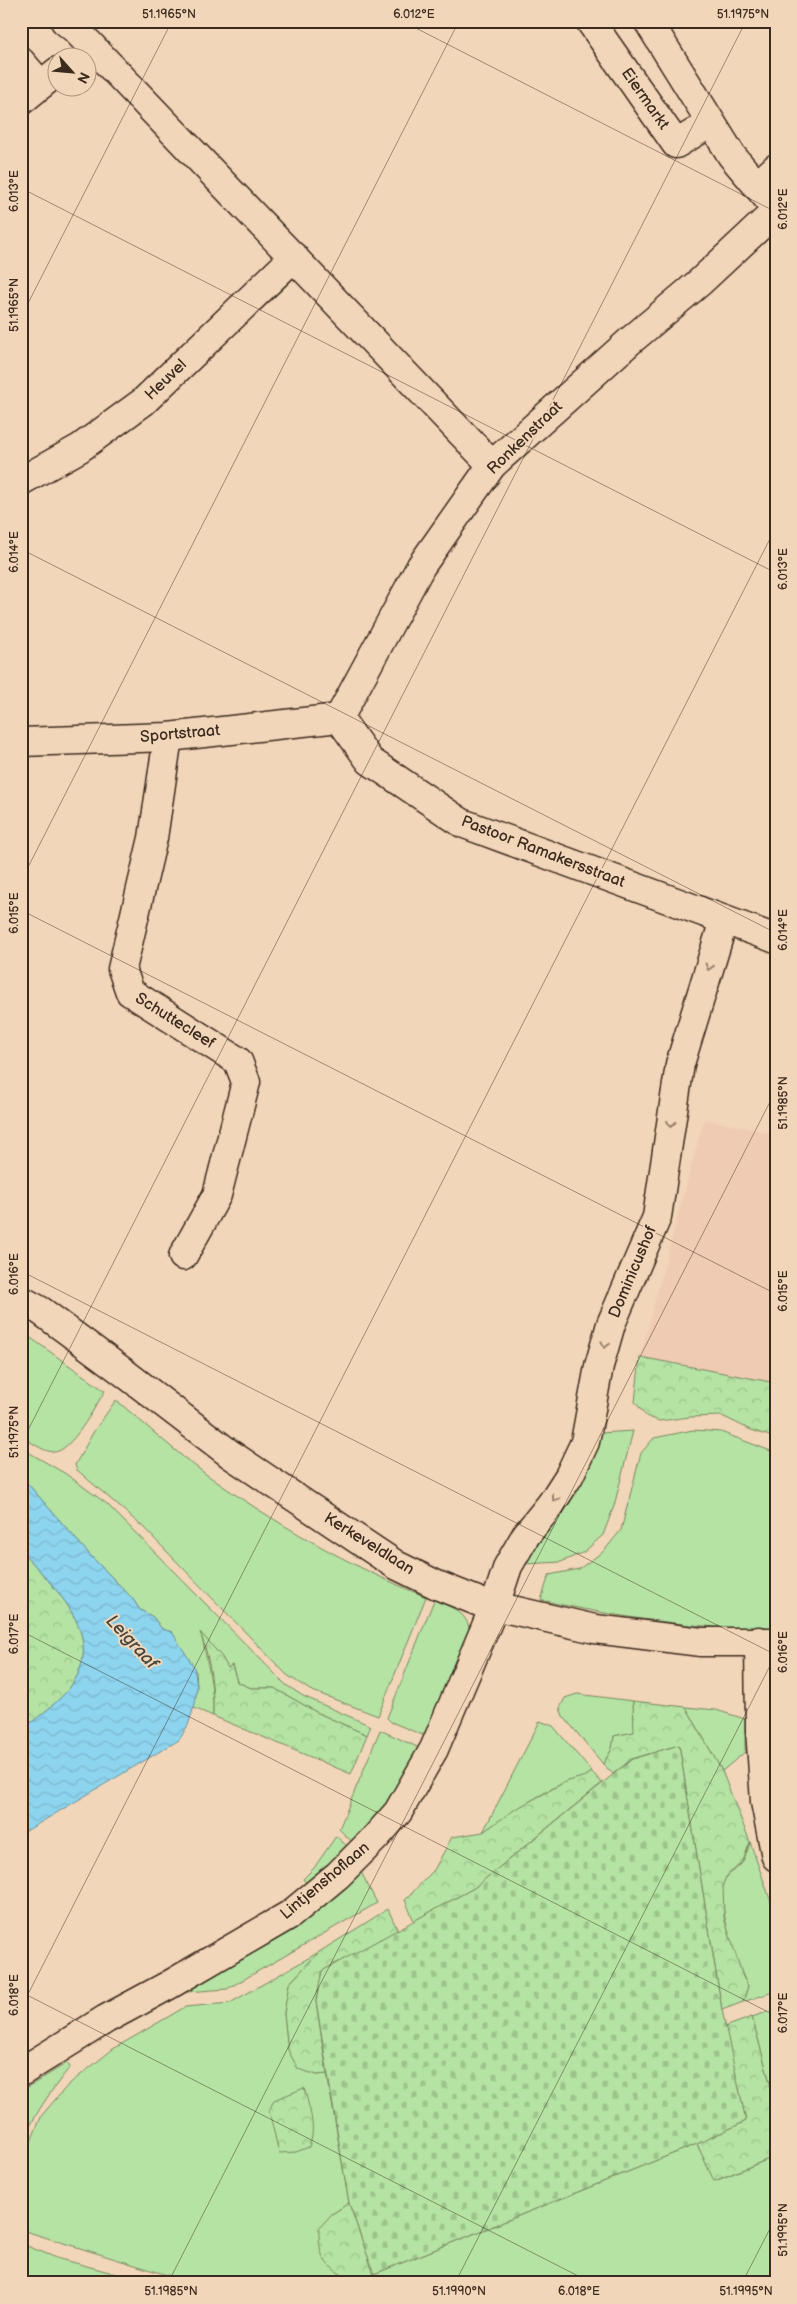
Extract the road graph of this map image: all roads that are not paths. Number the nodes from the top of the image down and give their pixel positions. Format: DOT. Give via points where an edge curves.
graph roads {
  1 [pos="65,21"];
  2 [pos="590,21"];
  3 [pos="648,21"];
  4 [pos="81,48"];
  5 [pos="21,62"];
  6 [pos="98,66"];
  7 [pos="40,85"];
  8 [pos="710,123"];
  9 [pos="766,177"];
  10 [pos="776,210"];
  11 [pos="294,257"];
  12 [pos="492,465"];
  13 [pos="21,481"];
  14 [pos="339,718"];
  15 [pos="168,737"];
  16 [pos="21,742"];
  17 [pos="724,920"];
  18 [pos="776,939"];
  19 [pos="183,1256"];
  20 [pos="21,1300"];
  21 [pos="495,1605"];
  22 [pos="768,1642"];
  23 [pos="776,1857"];
  24 [pos="21,2072"];
  1 -- 4 [label="street"];
  2 -- 8 [label="street, Eiermarkt" via="676,144"];
  3 -- 8 [label="street"];
  5 -- 7 [label="street"];
  6 -- 11 [label="street"];
  8 -- 9 [label="street" via="732,156"];
  9 -- 10 [label="street"];
  10 -- 12 [label="street, Ronkenstraat" via="700,282"];
  11 -- 12 [label="street"];
  11 -- 13 [label="street, Heuvel" via="143,402 80,448"];
  12 -- 14 [label="street, Ronkenstraat" via="421,566"];
  14 -- 15 [label="street, Sportstraat"];
  14 -- 17 [label="street, Pastoor Ramakersstraat" via="370,761 462,823"];
  15 -- 16 [label="street, Sportstraat"];
  15 -- 19 [label="street, Schuttecleef" via="153,838 122,968 130,992 238,1061 246,1082 217,1195"];
  17 -- 18 [label="street, Pastoor Ramakersstraat"];
  17 -- 21 [label="street, Dominicushof, one-way" via="680,1064 657,1217 611,1324 599,1366 585,1442 569,1476 508,1566"];
  20 -- 21 [label="street, Kerkeveldlaan" via="122,1371 230,1454 396,1564 437,1585"];
  21 -- 22 [label="street, Kerkeveldlaan" via="595,1629 638,1635 700,1642"];
  21 -- 24 [label="street, Lintjenshoflaan" via="434,1750 398,1812 338,1875 291,1914 106,2018"];
  22 -- 23 [label="street" via="760,1729 765,1802"];
}
